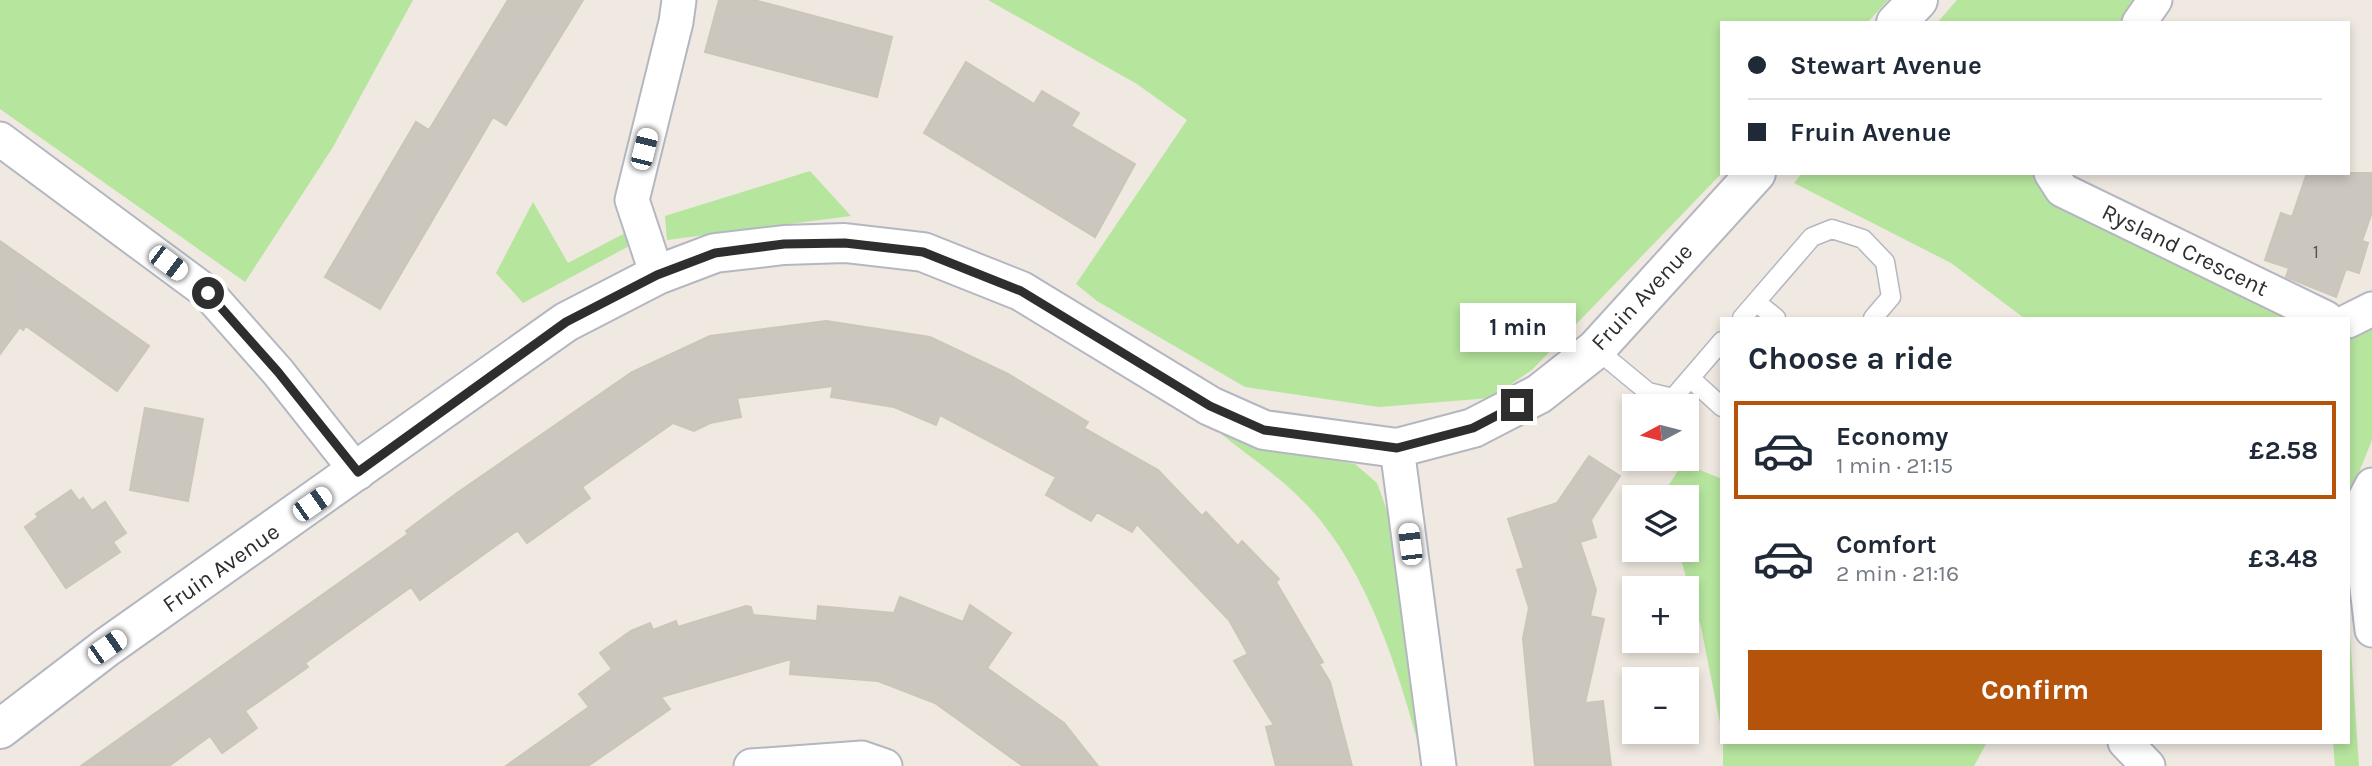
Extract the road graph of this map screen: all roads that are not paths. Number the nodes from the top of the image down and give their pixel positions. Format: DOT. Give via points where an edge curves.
graph roads {
  1 [pos="679,0"];
  2 [pos="1917,0"];
  3 [pos="2155,0"];
  4 [pos="1898,21"];
  5 [pos="2140,21"];
  6 [pos="0,139"];
  7 [pos="1754,175"];
  8 [pos="2051,175"];
  9 [pos="657,275"];
  10 [pos="1756,302"];
  11 [pos="2372,309"];
  12 [pos="1743,317"];
  13 [pos="1775,317"];
  14 [pos="1873,317"];
  15 [pos="2324,317"];
  16 [pos="2350,320"];
  17 [pos="1720,343"];
  18 [pos="1596,349"];
  19 [pos="1690,378"];
  20 [pos="1720,405"];
  21 [pos="1397,448"];
  22 [pos="358,472"];
  23 [pos="2372,485"];
  24 [pos="2372,630"];
  25 [pos="0,729"];
  26 [pos="2127,744"];
  27 [pos="751,766"];
  28 [pos="884,766"];
  29 [pos="1438,766"];
  30 [pos="2148,766"];
  1 -- 9 [label="street" via="632,200"];
  2 -- 4 [label="street"];
  3 -- 5 [label="street"];
  6 -- 22 [label="street" via="208,293"];
  7 -- 18 [label="street, Fruin Avenue"];
  8 -- 15 [label="street, Rysland Crescent" via="2062,190"];
  9 -- 21 [label="street, Fruin Avenue" via="715,253 784,244 845,243 923,252 1021,291 1210,406 1264,430"];
  9 -- 22 [label="street, Fruin Avenue" via="566,322"];
  10 -- 12 [label="lane"];
  10 -- 13 [label="lane"];
  10 -- 14 [label="lane" via="1812,237 1832,229 1863,239 1885,262 1892,297"];
  11 -- 16 [label="street"];
  17 -- 19 [label="lane"];
  18 -- 19 [label="lane" via="1648,392 1673,398"];
  18 -- 21 [label="street, Fruin Avenue" via="1539,394 1473,428"];
  19 -- 20 [label="lane"];
  21 -- 29 [label="street"];
  22 -- 25 [label="street, Fruin Avenue" via="107,647"];
  23 -- 24 [label="street" via="2357,512"];
  26 -- 30 [label="street"];
  27 -- 28 [label="street" via="862,758"];
}
